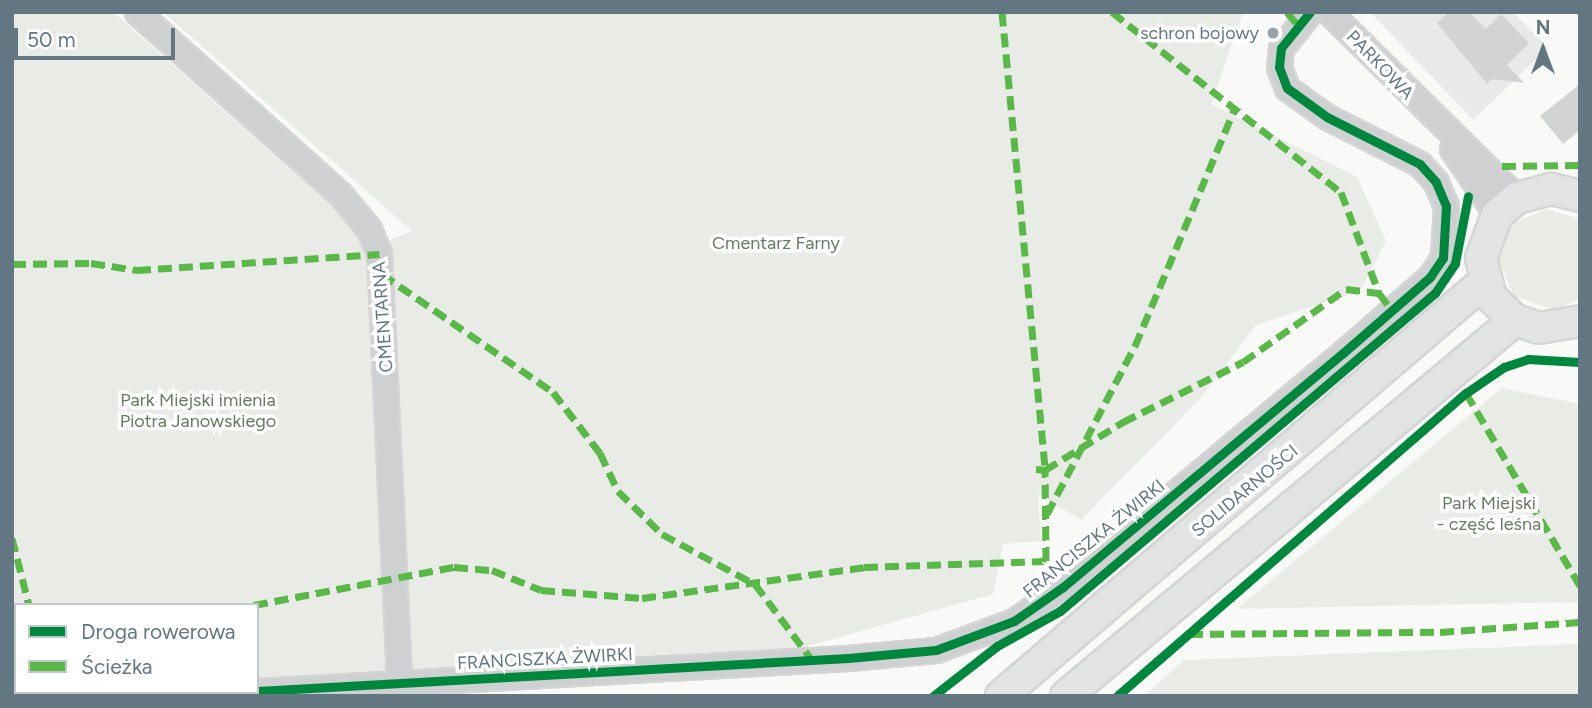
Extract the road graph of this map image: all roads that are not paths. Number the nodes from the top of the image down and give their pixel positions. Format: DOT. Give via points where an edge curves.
graph roads {
  1 [pos="137,12"];
  2 [pos="1310,12"];
  3 [pos="1329,12"];
  4 [pos="1580,196"];
  5 [pos="1507,206"];
  6 [pos="1484,282"];
  7 [pos="1515,320"];
  8 [pos="1580,321"];
  9 [pos="400,683"];
  10 [pos="259,691"];
  11 [pos="206,694"];
  12 [pos="176,696"];
  13 [pos="1001,696"];
  14 [pos="1066,696"];
  1 -- 9 [label="street, CMENTARNA" via="340,194 369,229 379,254"];
  2 -- 9 [label="street, FRANCISZKA ŻWIRKI" via="1281,48 1279,67 1287,88 1327,117 1420,164 1436,182 1446,206 1443,258 1430,277 1343,353 1051,596 971,639 936,650 848,659"];
  3 -- 5 [label="street, PARKOWA"];
  4 -- 5 [label="main road" via="1551,189"];
  5 -- 6 [label="main road" via="1483,247"];
  6 -- 7 [label="main road"];
  6 -- 13 [label="main road, SOLIDARNOŚCI"];
  7 -- 8 [label="main road" via="1539,328"];
  7 -- 14 [label="main road"];
  9 -- 10 [label="street, FRANCISZKA ŻWIRKI"];
  11 -- 12 [label="street"];
}
